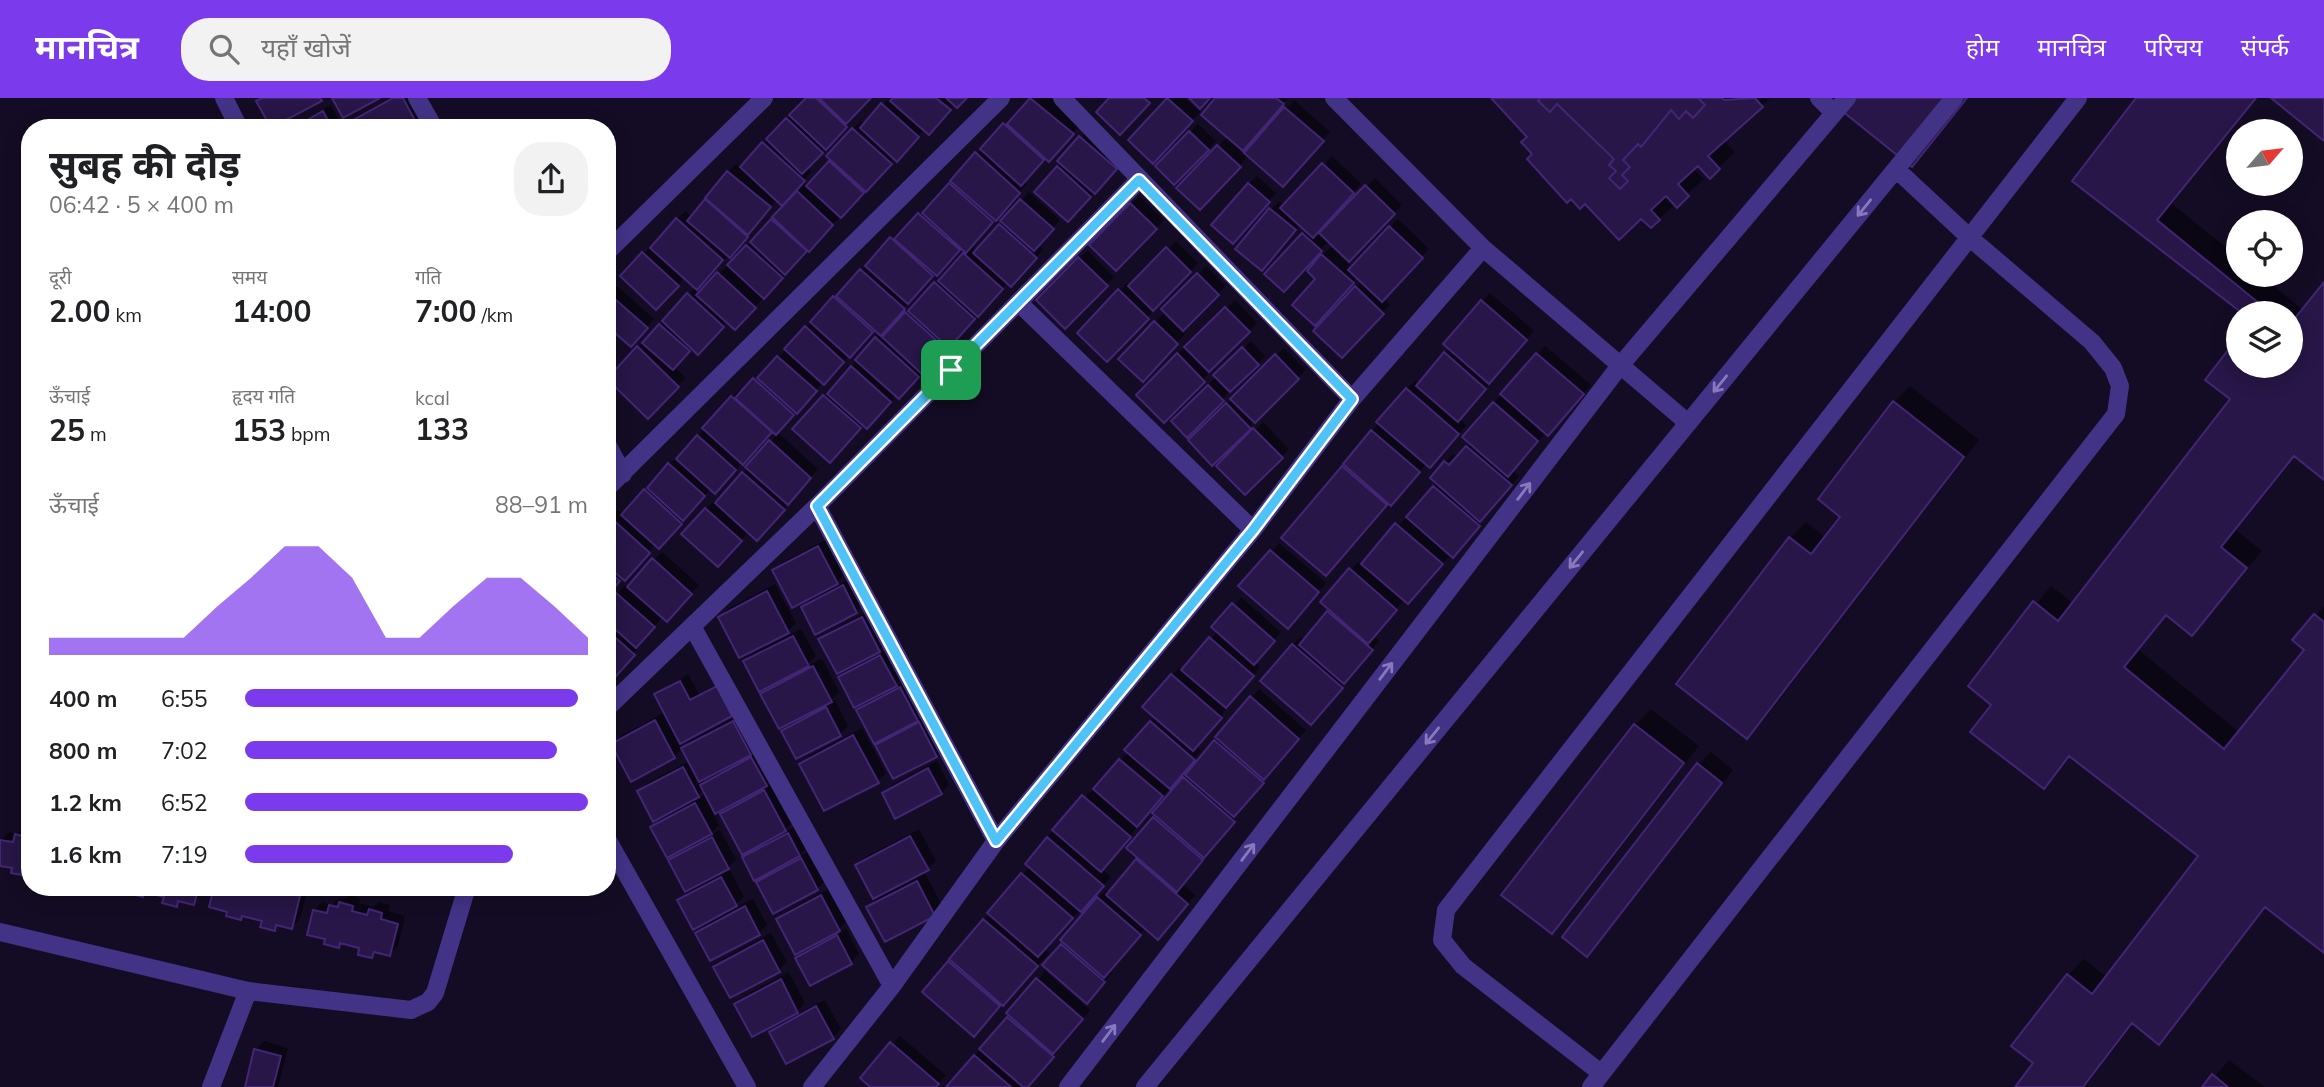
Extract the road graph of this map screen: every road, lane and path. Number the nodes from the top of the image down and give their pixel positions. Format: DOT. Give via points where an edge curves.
graph roads {
  1 [pos="224,98"];
  2 [pos="417,98"];
  3 [pos="764,98"];
  4 [pos="1001,98"];
  5 [pos="1062,98"];
  6 [pos="1334,98"];
  7 [pos="1819,98"];
  8 [pos="1847,98"];
  9 [pos="1954,98"];
  10 [pos="2078,98"];
  11 [pos="1834,113"];
  12 [pos="234,119"];
  13 [pos="429,119"];
  14 [pos="1896,169"];
  15 [pos="1139,180"];
  16 [pos="1969,237"];
  17 [pos="616,243"];
  18 [pos="1483,248"];
  19 [pos="1018,302"];
  20 [pos="1619,367"];
  21 [pos="1352,399"];
  22 [pos="1688,423"];
  23 [pos="616,461"];
  24 [pos="623,474"];
  25 [pos="616,480"];
  26 [pos="817,506"];
  27 [pos="1253,530"];
  28 [pos="692,626"];
  29 [pos="616,699"];
  30 [pos="996,841"];
  31 [pos="616,855"];
  32 [pos="464,896"];
  33 [pos="0,932"];
  34 [pos="892,986"];
  35 [pos="248,990"];
  36 [pos="1596,1080"];
  37 [pos="211,1087"];
  38 [pos="747,1087"];
  39 [pos="812,1087"];
  40 [pos="1068,1087"];
  41 [pos="1145,1087"];
  1 -- 12 [label="street"];
  2 -- 13 [label="street"];
  3 -- 17 [label="street"];
  4 -- 24 [label="street"];
  5 -- 15 [label="street"];
  6 -- 18 [label="street"];
  7 -- 11 [label="street"];
  8 -- 11 [label="street"];
  9 -- 14 [label="street"];
  10 -- 16 [label="street"];
  11 -- 20 [label="street"];
  14 -- 16 [label="street"];
  14 -- 22 [label="street, one-way"];
  15 -- 19 [label="street"];
  15 -- 21 [label="street"];
  16 -- 36 [label="street" via="2092,342 2113,368 2120,386 2116,414"];
  16 -- 36 [label="street" via="1446,910 1442,940 1463,966"];
  18 -- 20 [label="street"];
  18 -- 21 [label="street"];
  19 -- 26 [label="street"];
  19 -- 27 [label="street"];
  20 -- 22 [label="street"];
  40 -- 20 [label="street, one-way"];
  21 -- 27 [label="street"];
  22 -- 41 [label="street, one-way"];
  23 -- 24 [label="street"];
  24 -- 25 [label="street"];
  26 -- 28 [label="street"];
  26 -- 30 [label="street"];
  27 -- 30 [label="street"];
  28 -- 29 [label="street"];
  28 -- 34 [label="street"];
  30 -- 34 [label="street"];
  31 -- 38 [label="street"];
  32 -- 35 [label="street" via="435,993 411,1010"];
  33 -- 35 [label="street"];
  34 -- 39 [label="street"];
  35 -- 37 [label="street"];
}
